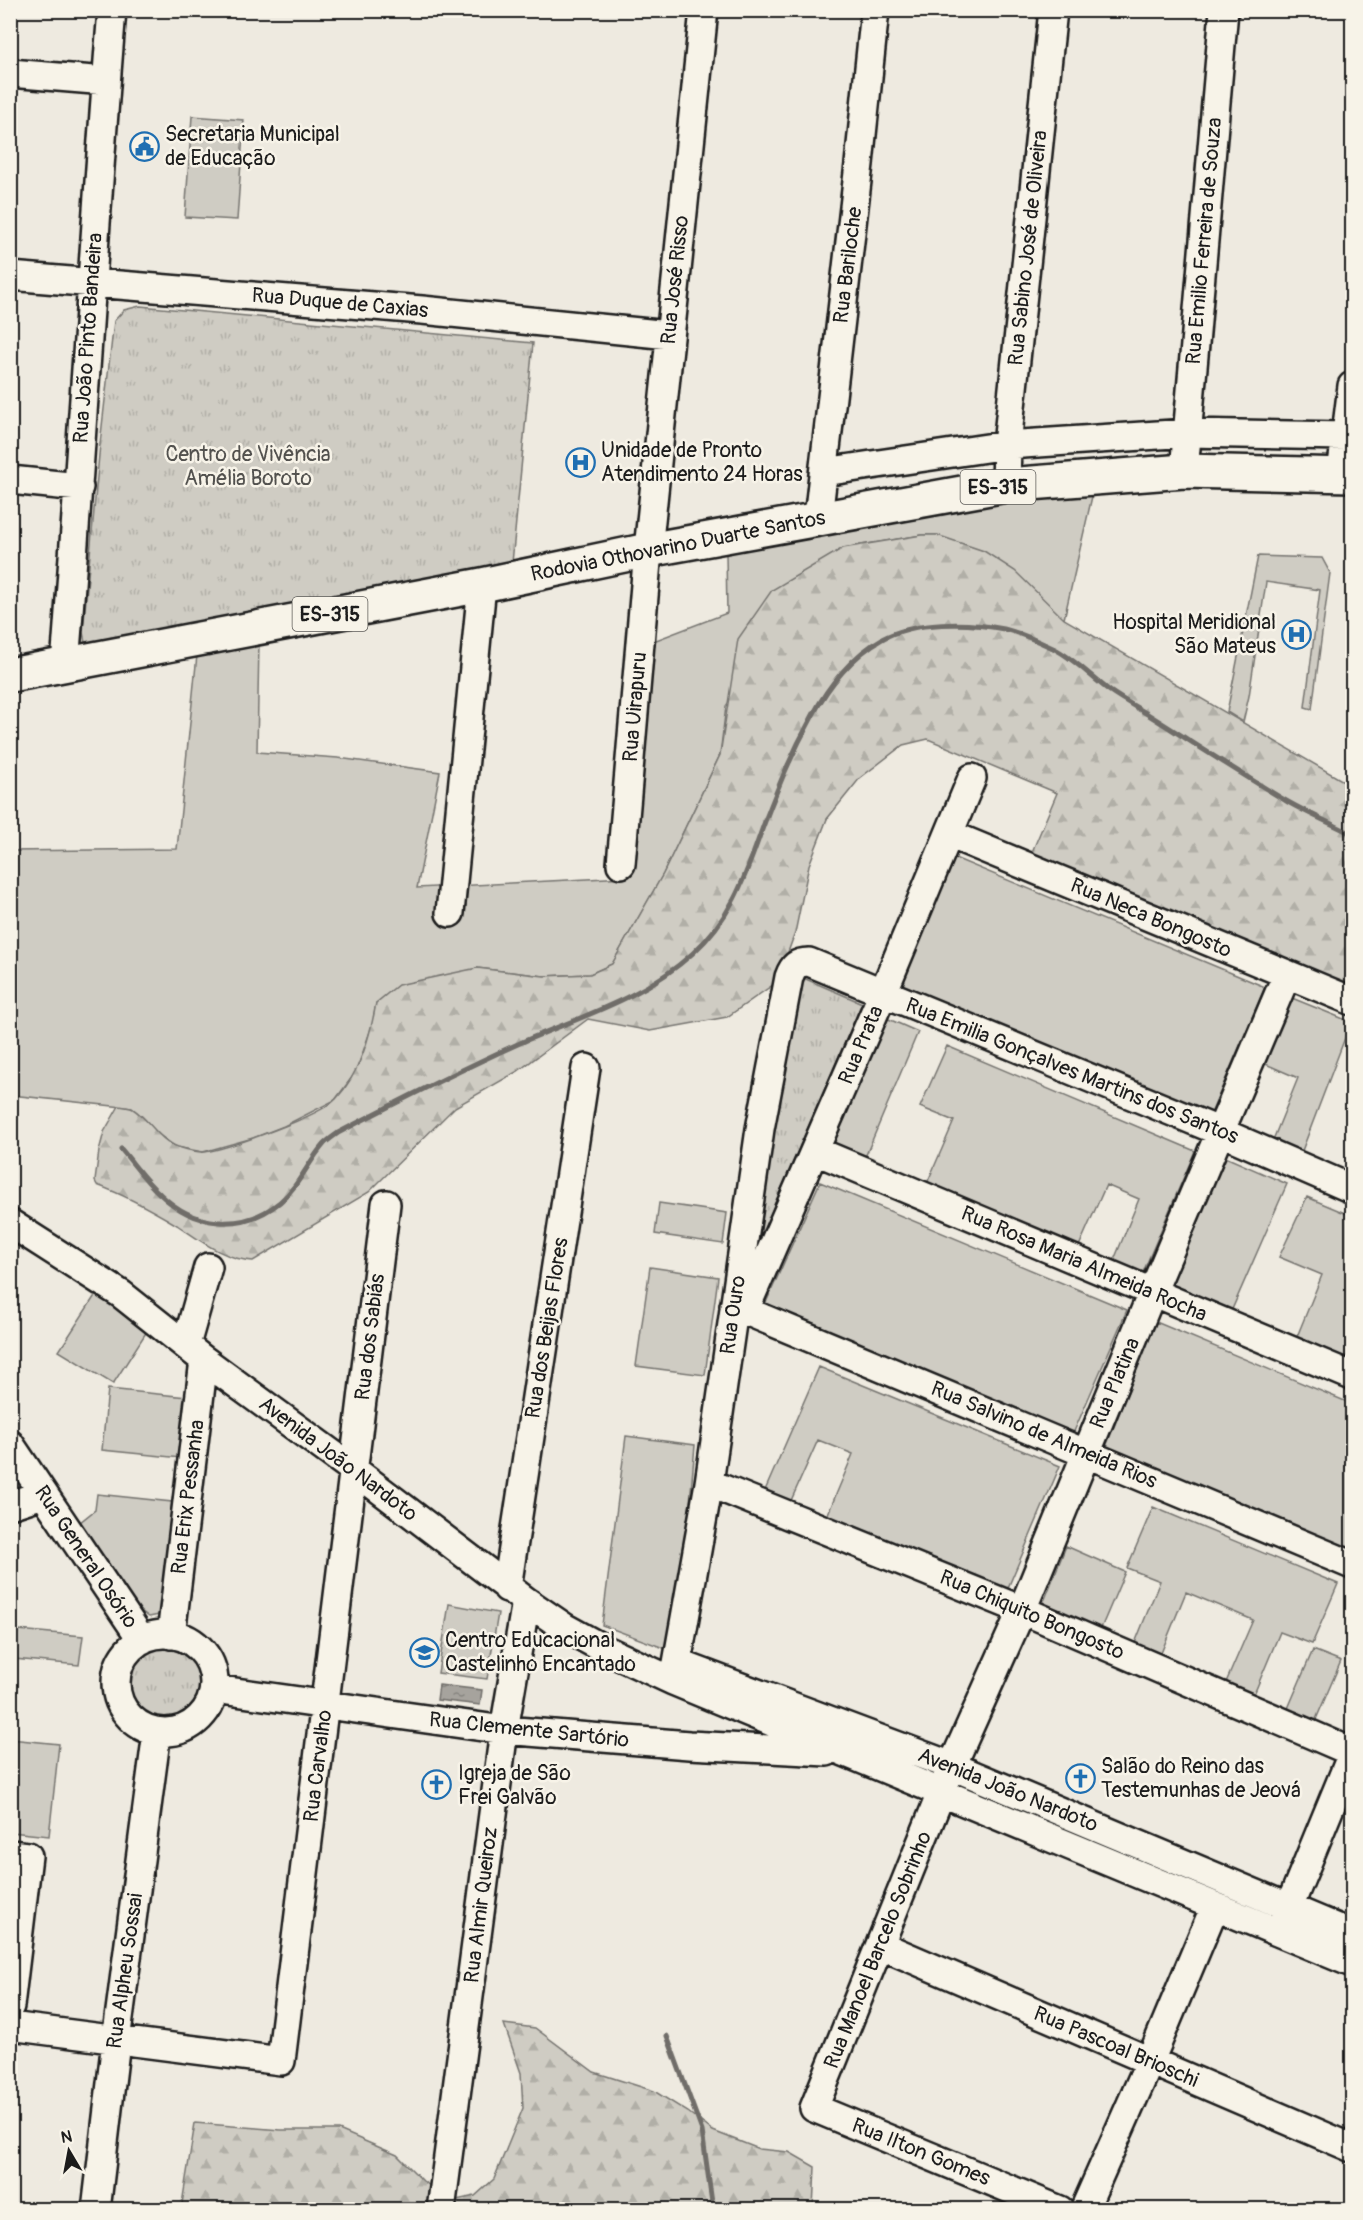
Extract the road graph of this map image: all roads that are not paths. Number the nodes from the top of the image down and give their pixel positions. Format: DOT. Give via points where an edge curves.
graph roads {
  1 [pos="112,10"];
  2 [pos="704,10"];
  3 [pos="875,10"];
  4 [pos="1053,10"];
  5 [pos="1224,10"];
  6 [pos="10,73"];
  7 [pos="106,81"];
  8 [pos="10,276"];
  9 [pos="91,283"];
  10 [pos="669,335"];
  11 [pos="1353,386"];
  12 [pos="1188,433"];
  13 [pos="1349,434"];
  14 [pos="1007,445"];
  15 [pos="1184,471"];
  16 [pos="824,472"];
  17 [pos="1347,474"];
  18 [pos="10,480"];
  19 [pos="1006,485"];
  20 [pos="79,487"];
  21 [pos="818,518"];
  22 [pos="648,550"];
  23 [pos="482,585"];
  24 [pos="65,665"];
  25 [pos="10,675"];
  26 [pos="972,778"];
  27 [pos="949,834"];
  28 [pos="621,864"];
  29 [pos="450,913"];
  30 [pos="792,968"];
  31 [pos="1287,974"];
  32 [pos="883,993"];
  33 [pos="1353,1001"];
  34 [pos="586,1068"];
  35 [pos="1221,1132"];
  36 [pos="816,1151"];
  37 [pos="1353,1189"];
  38 [pos="386,1204"];
  39 [pos="10,1223"];
  40 [pos="208,1267"];
  41 [pos="1152,1293"];
  42 [pos="740,1308"];
  43 [pos="195,1352"];
  44 [pos="1353,1376"];
  45 [pos="10,1444"];
  46 [pos="1086,1452"];
  47 [pos="354,1470"];
  48 [pos="709,1483"];
  49 [pos="43,1494"];
  50 [pos="10,1505"];
  51 [pos="1353,1565"];
  52 [pos="517,1594"];
  53 [pos="1022,1611"];
  54 [pos="171,1635"];
  55 [pos="142,1640"];
  56 [pos="675,1672"];
  57 [pos="214,1689"];
  58 [pos="325,1705"];
  59 [pos="504,1730"];
  60 [pos="158,1732"];
  61 [pos="846,1753"];
  62 [pos="1353,1753"];
  63 [pos="952,1766"];
  64 [pos="941,1791"];
  65 [pos="10,1854"];
  66 [pos="1215,1906"];
  67 [pos="1289,1907"];
  68 [pos="1279,1932"];
  69 [pos="1353,1934"];
  70 [pos="880,1945"];
  71 [pos="1353,1963"];
  72 [pos="10,2006"];
  73 [pos="10,2026"];
  74 [pos="116,2041"];
  75 [pos="1150,2061"];
  76 [pos="814,2108"];
  77 [pos="1353,2148"];
  78 [pos="96,2210"];
  79 [pos="441,2210"];
  80 [pos="1060,2210"];
  81 [pos="1084,2210"];
  1 -- 7 [label="street, Rua João Pinto Bandeira"];
  2 -- 10 [label="street, Rua José Risso"];
  3 -- 16 [label="street, Rua Bariloche"];
  4 -- 14 [label="street, Rua Sabino José de Oliveira"];
  5 -- 12 [label="street, Rua Emilio Ferreira de Souza"];
  6 -- 7 [label="street"];
  7 -- 9 [label="street, Rua João Pinto Bandeira"];
  8 -- 9 [label="street, Rua Duque de Caxias"];
  9 -- 10 [label="street, Rua Duque de Caxias"];
  9 -- 20 [label="street, Rua João Pinto Bandeira"];
  10 -- 22 [label="street, Rua José Risso"];
  11 -- 13 [label="street"];
  12 -- 13 [label="street"];
  12 -- 14 [label="street"];
  12 -- 15 [label="street, Rua Emilio Ferreira de Souza"];
  13 -- 17 [label="street"];
  14 -- 16 [label="street"];
  14 -- 19 [label="street, Rua Sabino José de Oliveira"];
  15 -- 17 [label="main road, Rodovia Othovarino Duarte Santos / ES-315"];
  15 -- 19 [label="main road, Rodovia Othovarino Duarte Santos / ES-315"];
  16 -- 21 [label="street, Rua Bariloche"];
  18 -- 20 [label="street"];
  19 -- 21 [label="main road, Rodovia Othovarino Duarte Santos / ES-315"];
  20 -- 24 [label="street, Rua João Pinto Bandeira"];
  21 -- 22 [label="main road, Rodovia Othovarino Duarte Santos / ES-315"];
  22 -- 23 [label="main road, Rodovia Othovarino Duarte Santos / ES-315"];
  22 -- 28 [label="street, Rua Uirapuru"];
  23 -- 24 [label="main road, Rodovia Othovarino Duarte Santos / ES-315"];
  23 -- 29 [label="street"];
  24 -- 25 [label="main road, Rodovia Othovarino Duarte Santos / ES-315"];
  26 -- 27 [label="street, Rua Prata"];
  27 -- 31 [label="street, Rua Neca Bongosto"];
  27 -- 32 [label="street, Rua Prata"];
  30 -- 32 [label="street, Rua Emilia Gonçalves Martins dos Santos" via="809,962"];
  30 -- 42 [label="street, Rua Ouro" via="760,1129"];
  31 -- 33 [label="street, Rua Neca Bongosto"];
  31 -- 35 [label="street, Rua Platina"];
  32 -- 35 [label="street, Rua Emilia Gonçalves Martins dos Santos"];
  32 -- 36 [label="street, Rua Prata"];
  34 -- 52 [label="street, Rua dos Beijas Flores"];
  35 -- 37 [label="street, Rua Emilia Gonçalves Martins dos Santos"];
  35 -- 41 [label="street, Rua Platina"];
  36 -- 41 [label="street, Rua Rosa Maria Almeida Rocha"];
  36 -- 42 [label="street, Rua Prata"];
  38 -- 47 [label="street, Rua dos Sabiás"];
  39 -- 43 [label="street, Avenida João Nardoto" via="121,1294"];
  40 -- 43 [label="street, Rua Erix Pessanha"];
  41 -- 44 [label="street, Rua Rosa Maria Almeida Rocha"];
  41 -- 46 [label="street, Rua Platina"];
  42 -- 46 [label="street, Rua Salvino de Almeida Rios"];
  42 -- 48 [label="street, Rua Ouro"];
  43 -- 47 [label="street, Avenida João Nardoto"];
  43 -- 54 [label="street, Rua Erix Pessanha"];
  45 -- 49 [label="street, Rua General Osório"];
  46 -- 51 [label="street, Rua Salvino de Almeida Rios"];
  46 -- 53 [label="street, Rua Platina"];
  47 -- 52 [label="street, Avenida João Nardoto"];
  47 -- 58 [label="street, Rua Carvalho"];
  48 -- 53 [label="street, Rua Chiquito Bongosto"];
  48 -- 56 [label="street, Rua Ouro"];
  49 -- 50 [label="street"];
  49 -- 55 [label="street, Rua General Osório"];
  52 -- 56 [label="street, Avenida João Nardoto" via="604,1649"];
  52 -- 59 [label="street, Rua Almir Queiroz"];
  53 -- 62 [label="street, Rua Chiquito Bongosto"];
  53 -- 63 [label="street, Rua Platina"];
  54 -- 55 [label="street"];
  54 -- 57 [label="street" via="189,1641 204,1653 212,1670"];
  55 -- 60 [label="street" via="124,1656 116,1689 129,1718"];
  56 -- 61 [label="street, Avenida João Nardoto"];
  56 -- 63 [label="street, Avenida João Nardoto"];
  57 -- 58 [label="street, Rua Clemente Sartório"];
  57 -- 60 [label="street" via="212,1700 199,1719 180,1731"];
  58 -- 59 [label="street, Rua Clemente Sartório"];
  58 -- 74 [label="street, Rua Carvalho" via="281,2061"];
  59 -- 61 [label="street, Rua Clemente Sartório" via="689,1746"];
  59 -- 79 [label="street, Rua Almir Queiroz"];
  60 -- 74 [label="street, Rua Alpheu Sossai"];
  61 -- 64 [label="street, Avenida João Nardoto"];
  62 -- 67 [label="street"];
  63 -- 64 [label="street, Rua Platina"];
  63 -- 67 [label="street, Avenida João Nardoto"];
  64 -- 66 [label="street, Avenida João Nardoto"];
  64 -- 70 [label="street, Rua Manoel Barcelo Sobrinho"];
  65 -- 72 [label="street" via="28,1856"];
  66 -- 68 [label="street, Avenida João Nardoto"];
  66 -- 75 [label="street"];
  67 -- 68 [label="street"];
  67 -- 69 [label="street, Avenida João Nardoto"];
  68 -- 71 [label="street, Avenida João Nardoto"];
  70 -- 75 [label="street, Rua Pascoal Brioschi"];
  70 -- 76 [label="street, Rua Manoel Barcelo Sobrinho"];
  73 -- 74 [label="street"];
  74 -- 78 [label="street, Rua Alpheu Sossai"];
  75 -- 77 [label="street, Rua Pascoal Brioschi"];
  75 -- 81 [label="street"];
  76 -- 80 [label="street, Rua Ilton Gomes"];
}
